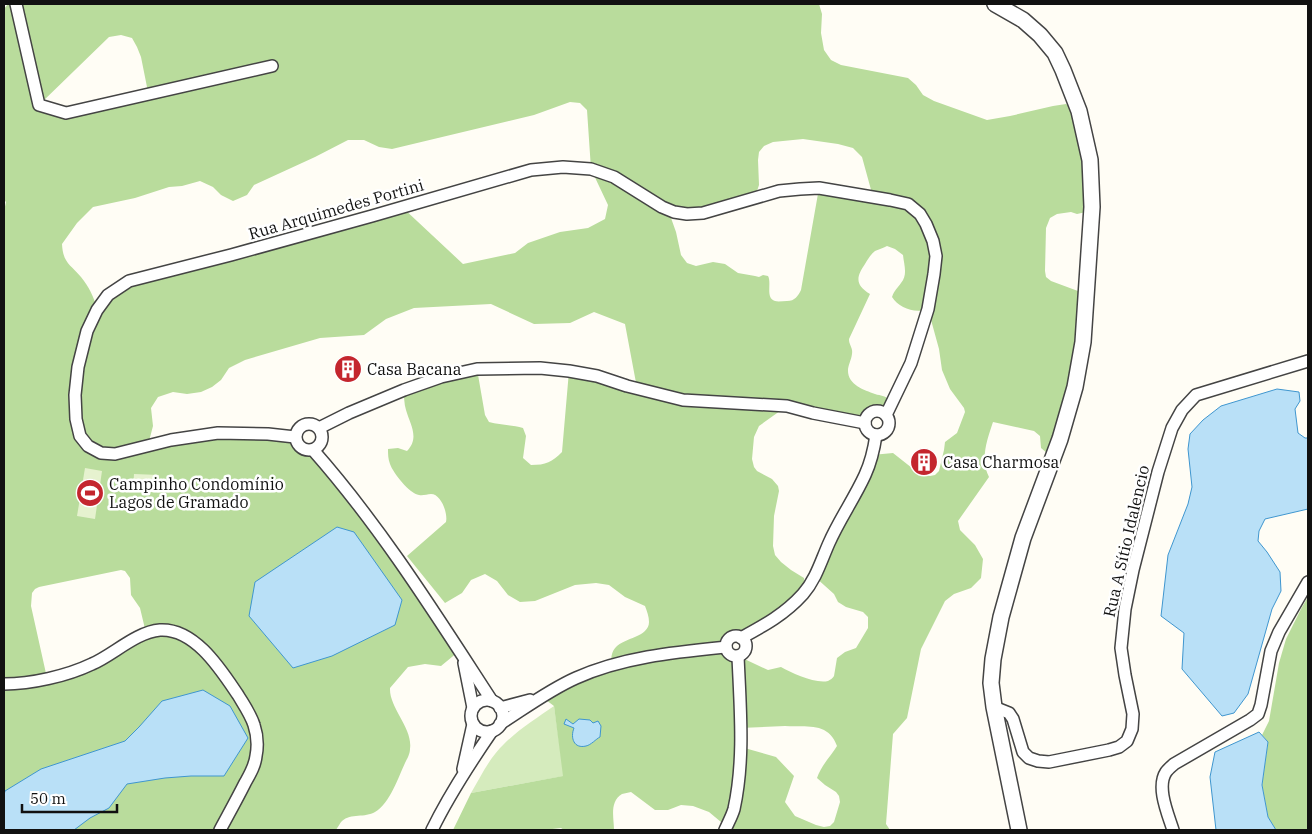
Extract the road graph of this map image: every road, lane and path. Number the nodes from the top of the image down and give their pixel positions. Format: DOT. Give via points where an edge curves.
graph roads {
  1 [pos="16,4"];
  2 [pos="995,4"];
  3 [pos="272,66"];
  4 [pos="1308,361"];
  5 [pos="886,415"];
  6 [pos="865,423"];
  7 [pos="319,428"];
  8 [pos="876,435"];
  9 [pos="295,437"];
  10 [pos="313,450"];
  11 [pos="1308,582"];
  12 [pos="742,638"];
  13 [pos="726,647"];
  14 [pos="463,656"];
  15 [pos="738,656"];
  16 [pos="4,684"];
  17 [pos="542,697"];
  18 [pos="496,705"];
  19 [pos="994,707"];
  20 [pos="473,708"];
  21 [pos="473,724"];
  22 [pos="496,728"];
  23 [pos="462,776"];
  24 [pos="220,830"];
  25 [pos="432,830"];
  26 [pos="725,830"];
  27 [pos="1019,830"];
  28 [pos="1173,830"];
  1 -- 3 [label="street" via="39,105 66,113"];
  2 -- 19 [label="street" via="1023,20 1040,35 1064,70 1090,160 1092,207 1083,342 1075,387 1000,616 991,683"];
  4 -- 19 [label="street, Rua A Sítio Idalencio" via="1196,395 1172,428 1125,609 1121,648 1133,714 1127,741 1103,751 1049,762 1038,761 1023,752 1009,713"];
  5 -- 6 [label="street" via="873,412"];
  5 -- 8 [label="street" via="888,429"];
  5 -- 9 [label="street, Rua Arquimedes Portini" via="912,363 928,308 936,256 926,224 908,204 819,188 779,191 703,213 687,214 662,207 614,177 592,169 563,167 531,170 129,281 108,295 97,310 87,331 75,395 80,436 88,446 101,453 116,454 171,440 218,433"];
  6 -- 7 [label="street" via="787,406 683,400 597,376 540,368 477,369 441,377"];
  6 -- 8 [label="street" via="868,431"];
  7 -- 9 [label="street" via="304,425"];
  7 -- 10 [label="street" via="321,443"];
  8 -- 12 [label="street" via="865,476 815,577 805,592 779,616"];
  9 -- 10 [label="street" via="303,450"];
  10 -- 14 [label="street" via="372,523"];
  11 -- 28 [label="street" via="1278,632 1258,714 1174,764 1166,773 1163,796"];
  12 -- 13 [label="street" via="729,639"];
  12 -- 15 [label="street" via="745,650"];
  13 -- 15 [label="street" via="730,654"];
  13 -- 17 [label="street" via="650,657 611,666 576,678"];
  14 -- 18 [label="street"];
  14 -- 20 [label="street"];
  15 -- 26 [label="street" via="738,784"];
  16 -- 24 [label="street" via="63,675 93,664 146,633 158,630 169,631 195,643 224,675 254,726 254,767"];
  17 -- 18 [label="street"];
  17 -- 22 [label="street"];
  18 -- 20 [label="street" via="487,700"];
  18 -- 22 [label="street" via="502,714"];
  19 -- 27 [label="street"];
  20 -- 21 [label="street"];
  21 -- 22 [label="street" via="486,732"];
  21 -- 23 [label="street"];
  22 -- 23 [label="street"];
  23 -- 25 [label="street"];
}
